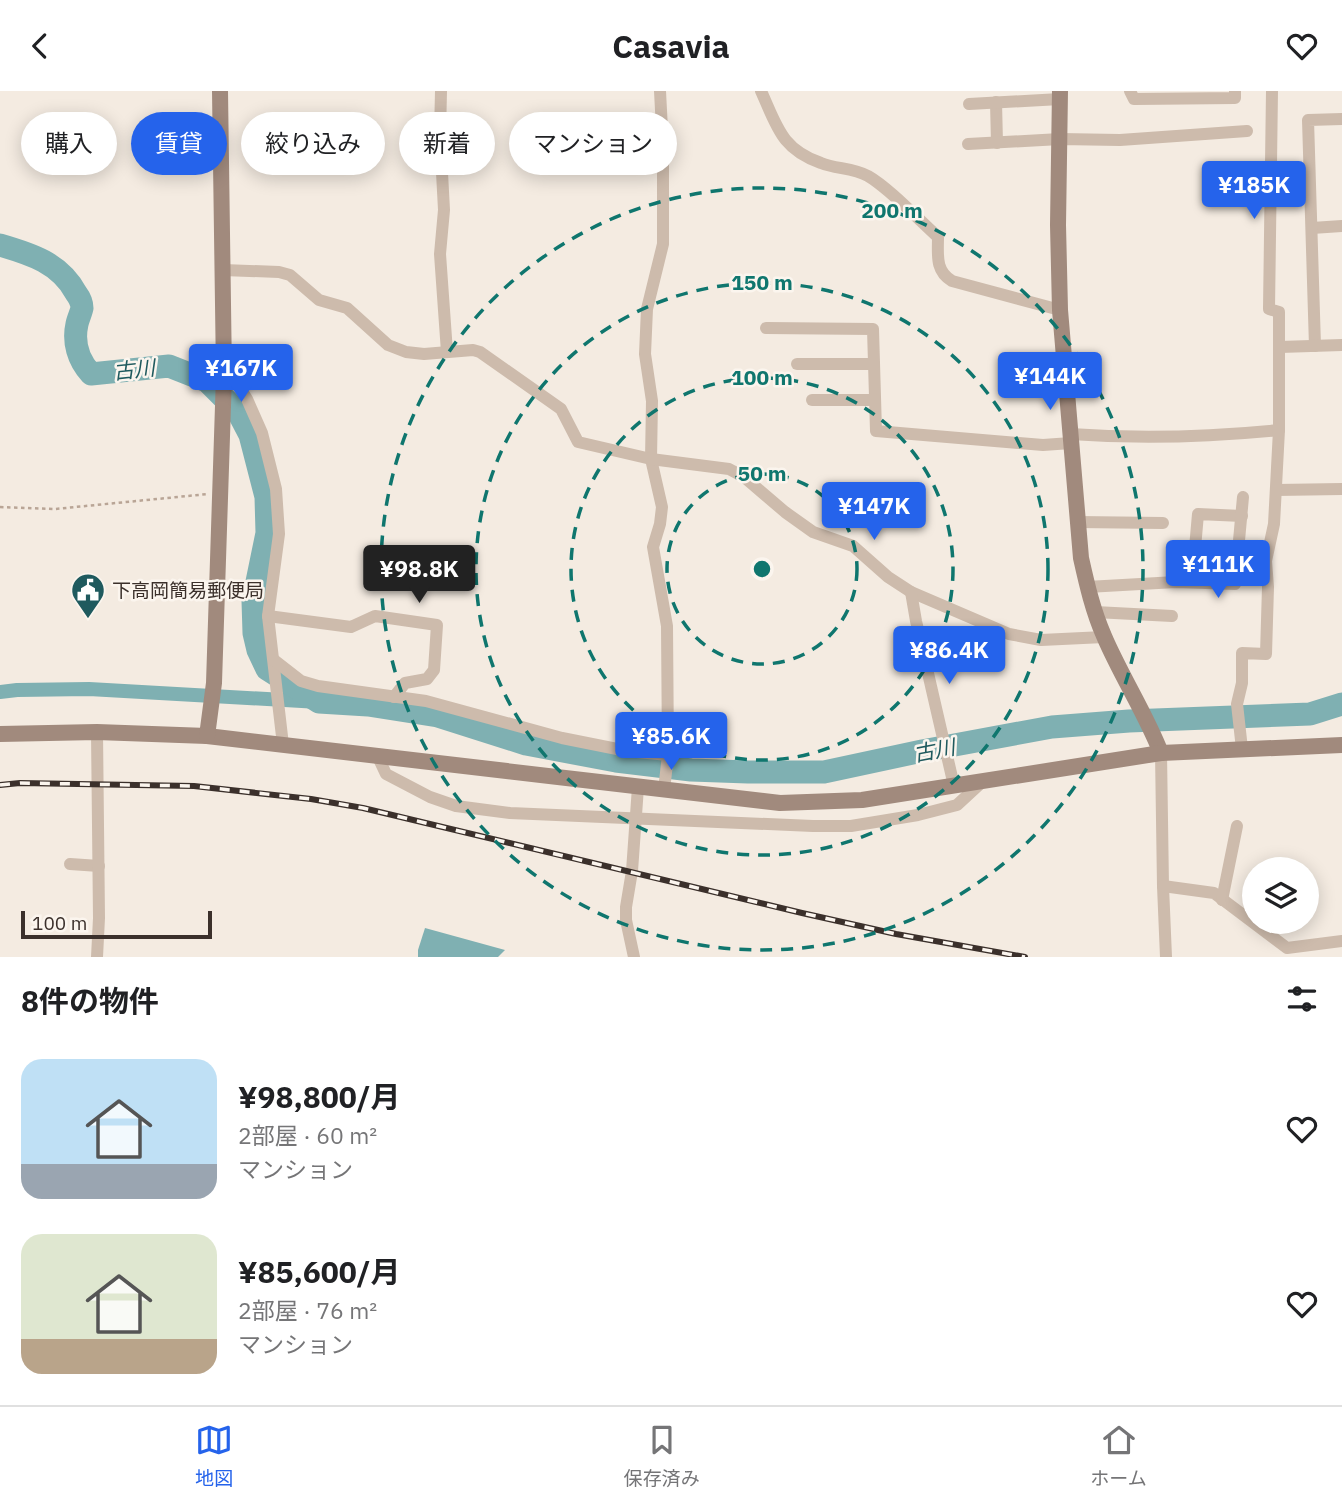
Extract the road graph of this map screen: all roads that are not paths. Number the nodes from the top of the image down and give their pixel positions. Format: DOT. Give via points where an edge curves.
graph roads {
  1 [pos="220,91"];
  2 [pos="441,91"];
  3 [pos="660,91"];
  4 [pos="761,91"];
  5 [pos="1130,91"];
  6 [pos="1236,91"];
  7 [pos="1272,91"];
  8 [pos="1060,95"];
  9 [pos="996,102"];
  10 [pos="969,104"];
  11 [pos="1342,119"];
  12 [pos="1247,131"];
  13 [pos="1060,139"];
  14 [pos="997,143"];
  15 [pos="968,144"];
  16 [pos="1342,226"];
  17 [pos="1311,228"];
  18 [pos="223,270"];
  19 [pos="1060,310"];
  20 [pos="766,328"];
  21 [pos="1342,345"];
  22 [pos="1315,346"];
  23 [pos="1280,347"];
  24 [pos="447,352"];
  25 [pos="797,364"];
  26 [pos="874,364"];
  27 [pos="224,378"];
  28 [pos="811,400"];
  29 [pos="875,400"];
  30 [pos="1279,430"];
  31 [pos="1070,438"];
  32 [pos="651,459"];
  33 [pos="1342,489"];
  34 [pos="1276,490"];
  35 [pos="1243,497"];
  36 [pos="1242,516"];
  37 [pos="1077,522"];
  38 [pos="1163,523"];
  39 [pos="1192,582"];
  40 [pos="1087,587"];
  41 [pos="911,592"];
  42 [pos="1095,612"];
  43 [pos="268,616"];
  44 [pos="1172,616"];
  45 [pos="1104,637"];
  46 [pos="274,662"];
  47 [pos="394,697"];
  48 [pos="97,732"];
  49 [pos="0,734"];
  50 [pos="206,736"];
  51 [pos="283,745"];
  52 [pos="1342,745"];
  53 [pos="1242,749"];
  54 [pos="1161,753"];
  55 [pos="378,757"];
  56 [pos="668,757"];
  57 [pos="983,781"];
  58 [pos="665,784"];
  59 [pos="954,786"];
  60 [pos="638,787"];
  61 [pos="635,818"];
  62 [pos="1237,826"];
  63 [pos="70,864"];
  64 [pos="99,866"];
  65 [pos="1163,886"];
  66 [pos="1222,900"];
  67 [pos="1342,941"];
  68 [pos="97,957"];
  69 [pos="634,957"];
  70 [pos="1166,957"];
  1 -- 18 [label="street"];
  2 -- 24 [label="street" via="444,210 440,254"];
  3 -- 32 [label="street" via="663,244 648,309 645,354 652,401"];
  4 -- 19 [label="street" via="785,142 795,151 821,164 870,177 938,237 943,276"];
  5 -- 6 [label="street" via="1134,99 1235,98"];
  7 -- 23 [label="street" via="1269,309 1279,312"];
  8 -- 9 [label="street"];
  8 -- 13 [label="street"];
  9 -- 10 [label="street"];
  9 -- 14 [label="street"];
  11 -- 17 [label="street" via="1308,120"];
  12 -- 13 [label="street" via="1120,140"];
  13 -- 14 [label="street"];
  13 -- 19 [label="street"];
  14 -- 15 [label="street"];
  16 -- 17 [label="street"];
  17 -- 22 [label="street"];
  18 -- 24 [label="street" via="290,275 319,300 347,308 388,345 406,352"];
  18 -- 27 [label="street"];
  19 -- 31 [label="street"];
  20 -- 26 [label="street" via="873,329"];
  21 -- 22 [label="street"];
  22 -- 23 [label="street"];
  23 -- 30 [label="street"];
  24 -- 32 [label="street" via="481,352 561,409 578,442"];
  25 -- 26 [label="street"];
  26 -- 29 [label="street"];
  27 -- 43 [label="street" via="236,382 247,399 262,433 276,489 279,534"];
  27 -- 50 [label="street" via="214,683"];
  28 -- 29 [label="street"];
  29 -- 31 [label="street" via="876,431 1043,445"];
  30 -- 31 [label="street"];
  30 -- 34 [label="street"];
  31 -- 37 [label="street"];
  32 -- 41 [label="street" via="729,469 813,532 853,546"];
  32 -- 56 [label="street" via="662,507 653,547 667,626"];
  33 -- 34 [label="street"];
  34 -- 53 [label="street" via="1275,524 1266,561 1266,654 1242,653 1237,704"];
  35 -- 36 [label="street"];
  36 -- 39 [label="street" via="1235,584"];
  36 -- 39 [label="street" via="1198,514"];
  37 -- 38 [label="street"];
  37 -- 40 [label="street"];
  39 -- 40 [label="street"];
  40 -- 42 [label="street"];
  41 -- 45 [label="street" via="1009,634 1041,640"];
  41 -- 59 [label="street"];
  42 -- 44 [label="street"];
  42 -- 45 [label="street"];
  43 -- 46 [label="street"];
  43 -- 47 [label="street" via="351,627 375,616 438,625 433,670 427,679 405,683"];
  45 -- 54 [label="street"];
  46 -- 47 [label="street" via="301,681 318,686"];
  46 -- 51 [label="street"];
  47 -- 56 [label="street" via="426,701 562,738"];
  48 -- 49 [label="street"];
  48 -- 50 [label="street"];
  48 -- 64 [label="street"];
  50 -- 51 [label="street"];
  51 -- 55 [label="street"];
  52 -- 53 [label="street"];
  53 -- 54 [label="street"];
  54 -- 57 [label="street"];
  54 -- 65 [label="street"];
  55 -- 60 [label="street"];
  55 -- 61 [label="street" via="386,774 456,806"];
  56 -- 58 [label="street"];
  57 -- 59 [label="street"];
  57 -- 61 [label="street" via="957,805 851,826"];
  58 -- 59 [label="street" via="780,803 862,800"];
  58 -- 60 [label="street"];
  60 -- 61 [label="street"];
  61 -- 69 [label="street" via="626,920"];
  62 -- 66 [label="street"];
  63 -- 64 [label="street"];
  64 -- 68 [label="street"];
  65 -- 66 [label="street" via="1214,893"];
  65 -- 70 [label="street"];
  66 -- 67 [label="street" via="1287,948"];
}
